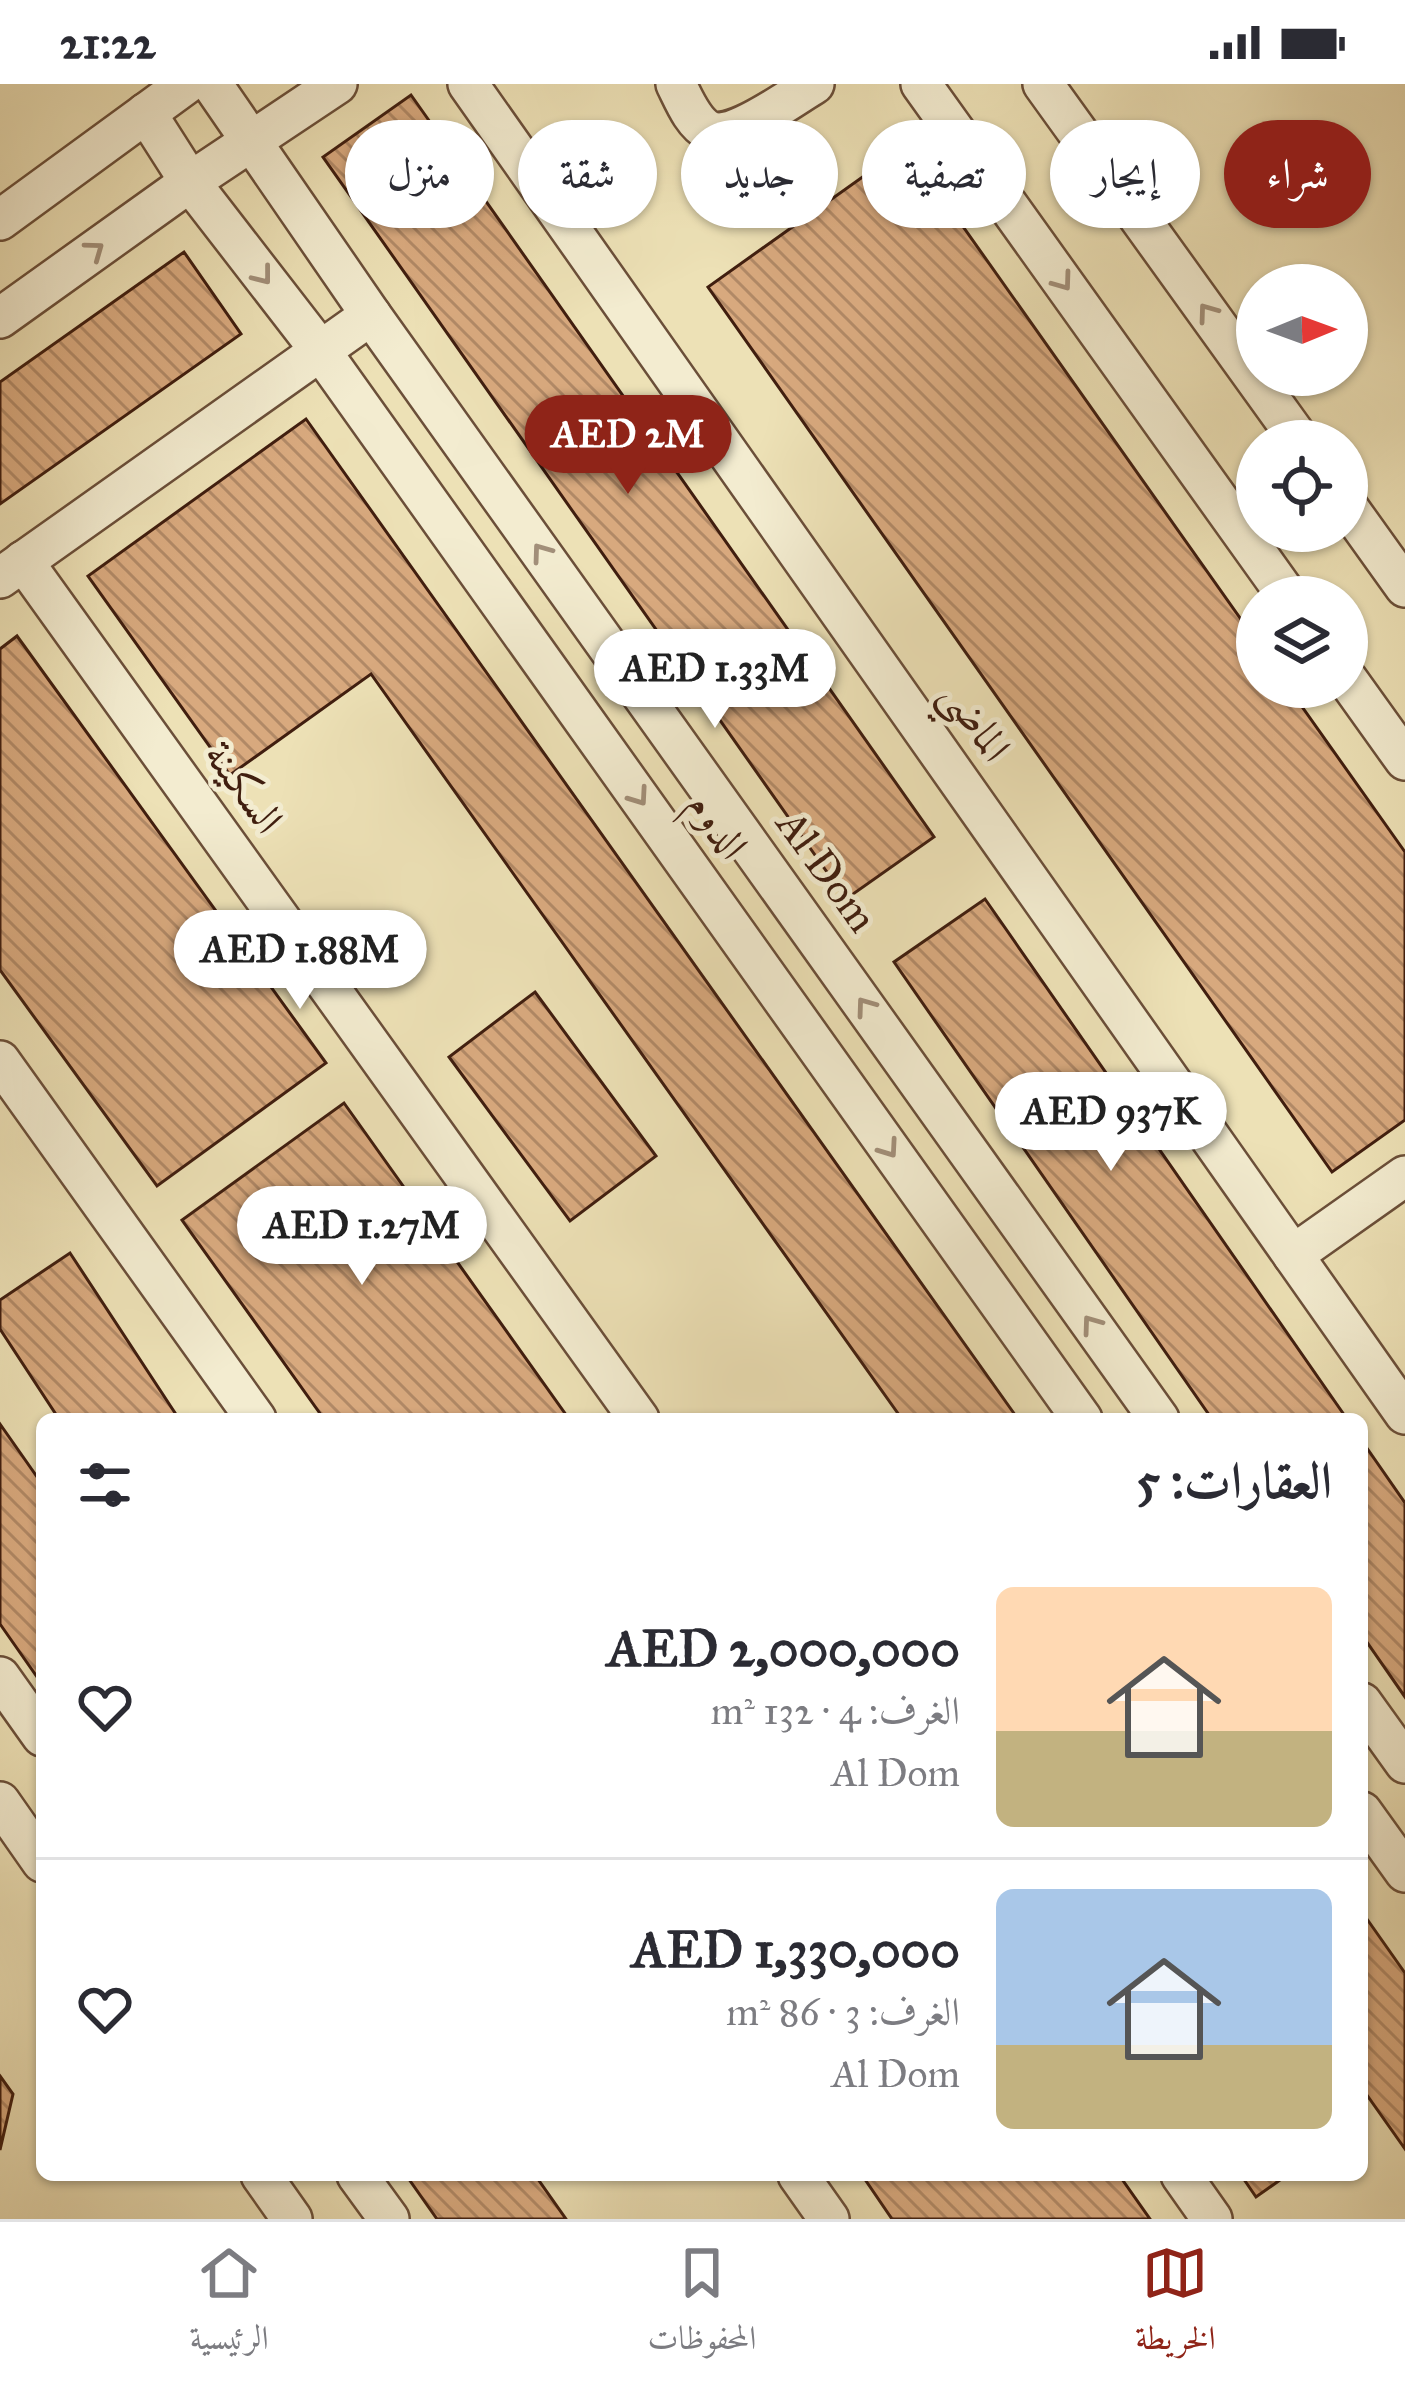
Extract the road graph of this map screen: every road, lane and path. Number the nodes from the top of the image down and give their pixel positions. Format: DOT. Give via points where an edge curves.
graph roads {
  1 [pos="186,84"];
  2 [pos="212,84"];
  3 [pos="337,84"];
  4 [pos="468,84"];
  5 [pos="676,84"];
  6 [pos="814,84"];
  7 [pos="921,84"];
  8 [pos="1042,84"];
  9 [pos="146,113"];
  10 [pos="251,142"];
  11 [pos="190,182"];
  12 [pos="0,220"];
  13 [pos="371,315"];
  14 [pos="0,319"];
  15 [pos="320,350"];
  16 [pos="1285,420"];
  17 [pos="1368,535"];
  18 [pos="12,570"];
  19 [pos="1273,576"];
  20 [pos="1405,587"];
  21 [pos="1368,708"];
  22 [pos="1405,760"];
  23 [pos="0,1061"];
  24 [pos="1405,1176"];
  25 [pos="1293,1255"];
  26 [pos="252,1413"];
  27 [pos="634,1413"];
  28 [pos="1078,1413"];
  29 [pos="1155,1413"];
  30 [pos="1405,1414"];
  31 [pos="0,1677"];
  32 [pos="1368,1711"];
  33 [pos="36,1728"];
  34 [pos="1405,1763"];
  35 [pos="0,1802"];
  36 [pos="1368,1820"];
  37 [pos="36,1853"];
  38 [pos="1405,1872"];
  39 [pos="265,2181"];
  40 [pos="361,2181"];
  41 [pos="802,2181"];
  42 [pos="1185,2181"];
  43 [pos="292,2219"];
  44 [pos="388,2219"];
  45 [pos="829,2219"];
  46 [pos="1213,2219"];
  1 -- 9 [label="street"];
  2 -- 10 [label="street, Al Dom"];
  3 -- 10 [label="street"];
  4 -- 25 [label="street, الماضي"];
  5 -- 6 [label="street" via="705,129 717,133"];
  7 -- 19 [label="street, one-way"];
  16 -- 8 [label="street, one-way"];
  9 -- 11 [label="street, الدوم"];
  9 -- 12 [label="street"];
  10 -- 11 [label="street"];
  10 -- 13 [label="street, Al Dom"];
  14 -- 11 [label="street, one-way"];
  11 -- 15 [label="street, الدوم, one-way"];
  13 -- 15 [label="street"];
  29 -- 13 [label="street, Al Dom, one-way"];
  15 -- 18 [label="street"];
  15 -- 28 [label="street, الدوم, one-way"];
  17 -- 20 [label="street"];
  18 -- 27 [label="street, السكينة"];
  21 -- 22 [label="street"];
  23 -- 26 [label="street"];
  24 -- 25 [label="street"];
  25 -- 30 [label="street, الماضي"];
  31 -- 33 [label="street"];
  32 -- 34 [label="street"];
  35 -- 37 [label="street"];
  36 -- 38 [label="street"];
  39 -- 43 [label="street"];
  40 -- 44 [label="street"];
  41 -- 45 [label="street"];
  42 -- 46 [label="street"];
}
